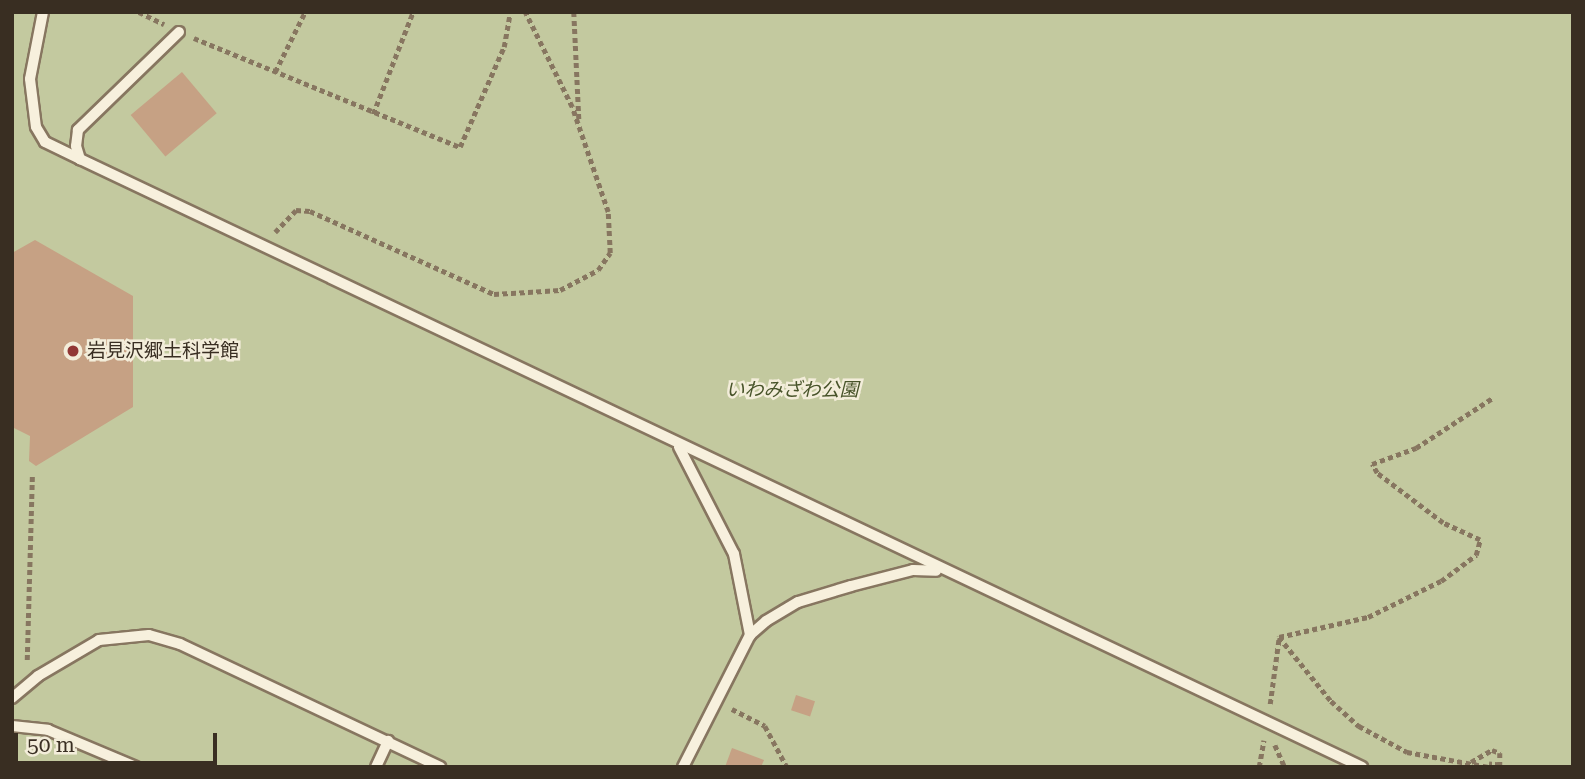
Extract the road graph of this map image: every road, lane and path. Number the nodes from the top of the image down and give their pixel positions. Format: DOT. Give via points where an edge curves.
graph roads {
  1 [pos="43,12"];
  2 [pos="139,12"];
  3 [pos="305,12"];
  4 [pos="413,12"];
  5 [pos="510,12"];
  6 [pos="525,12"];
  7 [pos="574,12"];
  8 [pos="179,32"];
  9 [pos="275,72"];
  10 [pos="373,114"];
  11 [pos="579,125"];
  12 [pos="80,159"];
  13 [pos="268,249"];
  14 [pos="1494,397"];
  15 [pos="678,445"];
  16 [pos="32,476"];
  17 [pos="942,571"];
  18 [pos="750,635"];
  19 [pos="1279,637"];
  20 [pos="30,658"];
  21 [pos="12,698"];
  22 [pos="718,702"];
  23 [pos="1268,721"];
  24 [pos="12,726"];
  25 [pos="388,741"];
  26 [pos="1471,762"];
  27 [pos="1489,766"];
  28 [pos="136,767"];
  29 [pos="376,767"];
  30 [pos="440,767"];
  31 [pos="683,767"];
  32 [pos="787,767"];
  33 [pos="1259,767"];
  34 [pos="1362,767"];
  1 -- 12 [label="lane" via="30,79 36,127 45,142"];
  2 -- 8 [label="path"];
  3 -- 9 [label="path"];
  4 -- 10 [label="path"];
  5 -- 10 [label="path" via="504,47 460,148"];
  6 -- 11 [label="path"];
  7 -- 11 [label="path"];
  8 -- 9 [label="path"];
  8 -- 12 [label="lane" via="78,130"];
  9 -- 10 [label="path"];
  11 -- 13 [label="path" via="608,212 610,254 598,270 576,285 528,294 495,294 310,211 296,210 286,218"];
  12 -- 13 [label="lane"];
  13 -- 15 [label="lane"];
  14 -- 19 [label="path" via="1416,448 1372,464 1377,473 1443,523 1480,540 1476,555 1441,581 1368,617"];
  15 -- 17 [label="lane"];
  15 -- 18 [label="lane" via="734,554"];
  16 -- 20 [label="path"];
  17 -- 18 [label="lane" via="912,570 798,602"];
  17 -- 23 [label="lane"];
  18 -- 22 [label="lane"];
  19 -- 23 [label="path"];
  19 -- 26 [label="path" via="1331,701 1359,726 1431,760"];
  21 -- 25 [label="lane" via="38,676 99,640 149,635 180,644"];
  22 -- 31 [label="lane"];
  22 -- 32 [label="path" via="765,726"];
  23 -- 33 [label="path"];
  23 -- 34 [label="lane"];
  24 -- 28 [label="lane" via="48,730"];
  25 -- 29 [label="lane"];
  25 -- 30 [label="lane"];
  26 -- 27 [label="path"];
  26 -- 27 [label="path" via="1492,750 1500,753 1500,765"];
}
